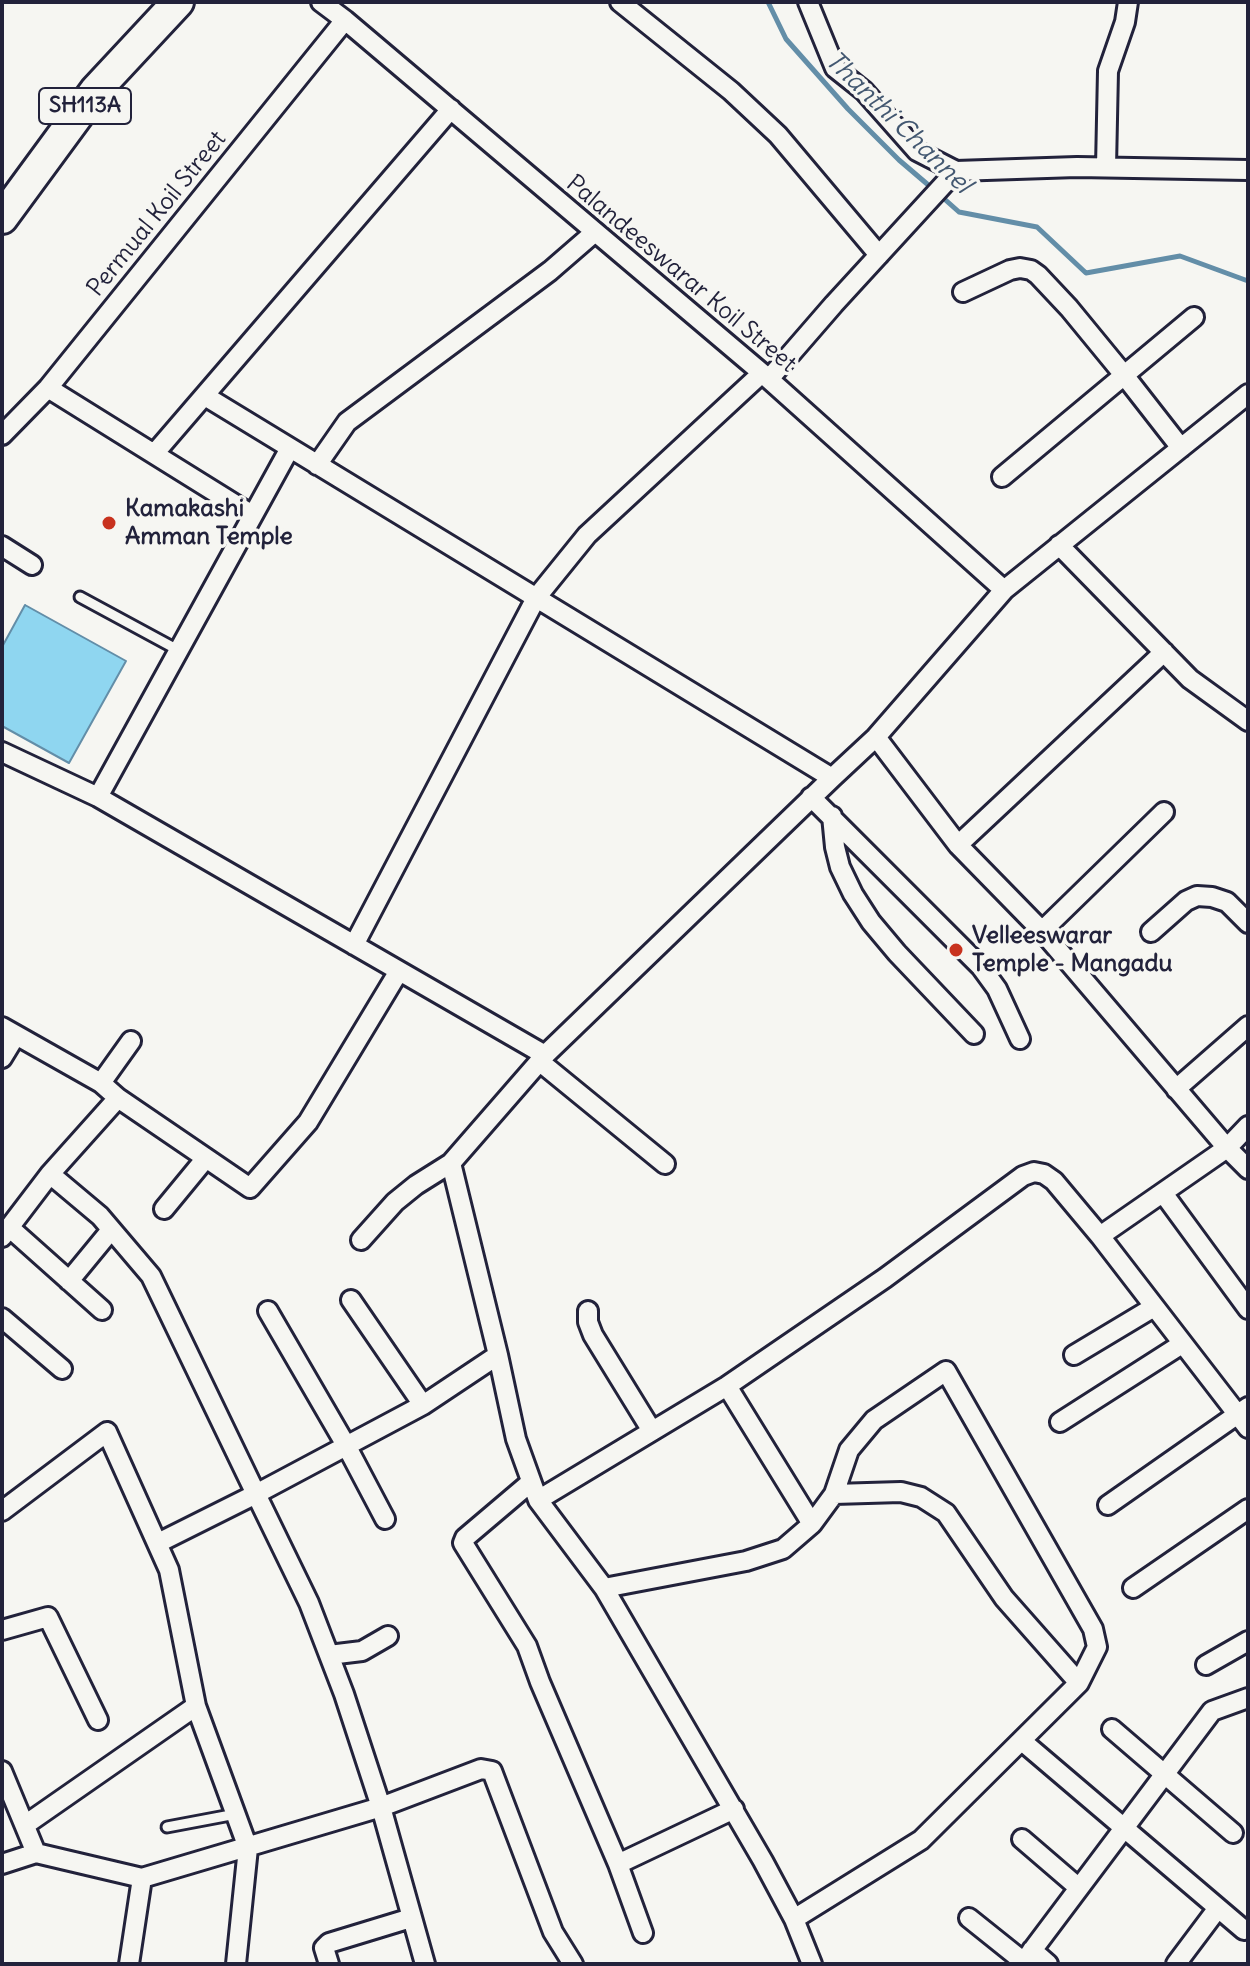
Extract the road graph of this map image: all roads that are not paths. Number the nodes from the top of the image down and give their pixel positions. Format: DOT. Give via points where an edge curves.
graph roads {
  1 [pos="151,2"];
  2 [pos="178,2"];
  3 [pos="321,2"];
  4 [pos="620,2"];
  5 [pos="808,2"];
  6 [pos="1128,2"];
  7 [pos="345,20"];
  8 [pos="451,109"];
  9 [pos="1106,167"];
  10 [pos="1248,170"];
  11 [pos="956,171"];
  12 [pos="2,183"];
  13 [pos="2,218"];
  14 [pos="595,232"];
  15 [pos="879,255"];
  16 [pos="963,292"];
  17 [pos="1194,317"];
  18 [pos="1124,375"];
  19 [pos="766,376"];
  20 [pos="48,388"];
  21 [pos="1248,394"];
  22 [pos="205,396"];
  23 [pos="2,435"];
  24 [pos="290,448"];
  25 [pos="1181,448"];
  26 [pos="154,454"];
  27 [pos="317,465"];
  28 [pos="1002,477"];
  29 [pos="252,515"];
  30 [pos="1059,545"];
  31 [pos="2,546"];
  32 [pos="32,565"];
  33 [pos="1004,590"];
  34 [pos="80,597"];
  35 [pos="536,598"];
  36 [pos="178,650"];
  37 [pos="1164,652"];
  38 [pos="1248,721"];
  39 [pos="876,737"];
  40 [pos="2,752"];
  41 [pos="832,778"];
  42 [pos="98,797"];
  43 [pos="811,797"];
  44 [pos="1164,812"];
  45 [pos="832,816"];
  46 [pos="958,845"];
  47 [pos="1248,923"];
  48 [pos="1042,931"];
  49 [pos="1151,932"];
  50 [pos="354,945"];
  51 [pos="399,971"];
  52 [pos="1248,1026"];
  53 [pos="9,1031"];
  54 [pos="974,1034"];
  55 [pos="1020,1039"];
  56 [pos="131,1041"];
  57 [pos="2,1058"];
  58 [pos="542,1058"];
  59 [pos="101,1083"];
  60 [pos="1176,1089"];
  61 [pos="118,1098"];
  62 [pos="1248,1126"];
  63 [pos="1227,1148"];
  64 [pos="206,1158"];
  65 [pos="451,1163"];
  66 [pos="665,1164"];
  67 [pos="1248,1169"];
  68 [pos="50,1174"];
  69 [pos="1163,1193"];
  70 [pos="164,1209"];
  71 [pos="111,1230"];
  72 [pos="6,1233"];
  73 [pos="1100,1236"];
  74 [pos="361,1240"];
  75 [pos="69,1281"];
  76 [pos="351,1300"];
  77 [pos="1154,1307"];
  78 [pos="1248,1309"];
  79 [pos="102,1310"];
  80 [pos="268,1311"];
  81 [pos="588,1311"];
  82 [pos="2,1318"];
  83 [pos="1182,1344"];
  84 [pos="498,1355"];
  85 [pos="1074,1355"];
  86 [pos="62,1369"];
  87 [pos="727,1386"];
  88 [pos="423,1405"];
  89 [pos="1244,1417"];
  90 [pos="1060,1422"];
  91 [pos="652,1431"];
  92 [pos="347,1447"];
  93 [pos="534,1491"];
  94 [pos="256,1494"];
  95 [pos="834,1494"];
  96 [pos="1108,1505"];
  97 [pos="1248,1509"];
  98 [pos="2,1511"];
  99 [pos="385,1519"];
  100 [pos="812,1524"];
  101 [pos="158,1543"];
  102 [pos="604,1588"];
  103 [pos="1133,1588"];
  104 [pos="2,1630"];
  105 [pos="388,1636"];
  106 [pos="1248,1641"];
  107 [pos="329,1655"];
  108 [pos="1206,1665"];
  109 [pos="1079,1683"];
  110 [pos="1248,1698"];
  111 [pos="196,1706"];
  112 [pos="98,1720"];
  113 [pos="1112,1729"];
  114 [pos="1022,1741"];
  115 [pos="2,1771"];
  116 [pos="1164,1776"];
  117 [pos="381,1807"];
  118 [pos="734,1809"];
  119 [pos="236,1814"];
  120 [pos="25,1825"];
  121 [pos="167,1827"];
  122 [pos="1123,1829"];
  123 [pos="1233,1833"];
  124 [pos="1022,1839"];
  125 [pos="248,1848"];
  126 [pos="36,1853"];
  127 [pos="2,1864"];
  128 [pos="618,1864"];
  129 [pos="142,1878"];
  130 [pos="1079,1888"];
  131 [pos="1218,1908"];
  132 [pos="411,1918"];
  133 [pos="969,1918"];
  134 [pos="794,1919"];
  135 [pos="1244,1930"];
  136 [pos="643,1933"];
  137 [pos="1026,1959"];
  138 [pos="129,1964"];
  139 [pos="236,1964"];
  140 [pos="329,1964"];
  141 [pos="425,1964"];
  142 [pos="573,1964"];
  143 [pos="812,1964"];
  144 [pos="1048,1964"];
  145 [pos="1176,1964"];
  1 -- 12 [label="main road, SH113A" via="82,77"];
  2 -- 13 [label="main road, SH113A" via="96,90"];
  3 -- 7 [label="street, Palandeeswarar Koil Street"];
  4 -- 15 [label="street" via="778,135"];
  5 -- 11 [label="street" via="835,68 864,91 917,151"];
  6 -- 9 [label="street" via="1108,71"];
  7 -- 8 [label="street, Palandeeswarar Koil Street"];
  7 -- 20 [label="street, Permual Koil Street"];
  8 -- 14 [label="street, Palandeeswarar Koil Street"];
  8 -- 22 [label="street"];
  9 -- 10 [label="street"];
  9 -- 11 [label="street"];
  11 -- 15 [label="street"];
  14 -- 19 [label="street, Palandeeswarar Koil Street"];
  14 -- 27 [label="street" via="347,422"];
  15 -- 19 [label="street"];
  16 -- 18 [label="street" via="1010,270 1031,270"];
  17 -- 18 [label="street"];
  18 -- 25 [label="street"];
  18 -- 28 [label="street"];
  19 -- 33 [label="street, Palandeeswarar Koil Street"];
  19 -- 35 [label="street" via="587,535"];
  20 -- 23 [label="street, Permual Koil Street"];
  20 -- 26 [label="street"];
  21 -- 25 [label="street"];
  22 -- 24 [label="street"];
  22 -- 26 [label="street"];
  24 -- 27 [label="street"];
  24 -- 29 [label="street"];
  25 -- 30 [label="street"];
  26 -- 29 [label="street"];
  27 -- 35 [label="street"];
  29 -- 36 [label="street"];
  30 -- 33 [label="street"];
  30 -- 37 [label="street"];
  31 -- 32 [label="street"];
  33 -- 39 [label="street"];
  34 -- 36 [label="lane"];
  35 -- 41 [label="street"];
  35 -- 50 [label="street"];
  36 -- 42 [label="street"];
  37 -- 38 [label="street" via="1190,679"];
  37 -- 46 [label="street"];
  39 -- 41 [label="street"];
  39 -- 46 [label="street"];
  40 -- 42 [label="street"];
  41 -- 43 [label="street"];
  42 -- 50 [label="street"];
  43 -- 45 [label="street"];
  43 -- 58 [label="street"];
  44 -- 48 [label="street"];
  45 -- 54 [label="street" via="840,867 871,922"];
  45 -- 55 [label="street" via="981,967"];
  46 -- 48 [label="street"];
  47 -- 49 [label="street" via="1227,902 1197,896"];
  48 -- 60 [label="street"];
  50 -- 51 [label="street"];
  51 -- 58 [label="street"];
  51 -- 64 [label="street" via="308,1122 250,1188"];
  52 -- 60 [label="street"];
  53 -- 57 [label="street"];
  53 -- 59 [label="street"];
  56 -- 59 [label="street"];
  58 -- 65 [label="street"];
  58 -- 66 [label="street"];
  59 -- 61 [label="street"];
  60 -- 63 [label="street"];
  61 -- 64 [label="street"];
  61 -- 68 [label="street"];
  62 -- 63 [label="street"];
  63 -- 67 [label="street"];
  63 -- 69 [label="street"];
  64 -- 70 [label="street"];
  65 -- 74 [label="street" via="395,1202"];
  65 -- 84 [label="street"];
  68 -- 71 [label="street"];
  68 -- 72 [label="street"];
  69 -- 73 [label="street"];
  69 -- 78 [label="street"];
  71 -- 75 [label="street"];
  71 -- 94 [label="street" via="151,1276"];
  72 -- 75 [label="street"];
  73 -- 77 [label="street"];
  73 -- 87 [label="street" via="1054,1181 1034,1172 1023,1176"];
  75 -- 79 [label="street"];
  76 -- 88 [label="street"];
  77 -- 83 [label="street"];
  77 -- 85 [label="street"];
  80 -- 92 [label="street"];
  81 -- 91 [label="street" via="593,1335"];
  82 -- 86 [label="street"];
  83 -- 89 [label="street"];
  83 -- 90 [label="street"];
  84 -- 88 [label="street"];
  84 -- 93 [label="street" via="516,1439"];
  87 -- 91 [label="street"];
  87 -- 100 [label="street"];
  88 -- 92 [label="street"];
  89 -- 96 [label="street"];
  91 -- 93 [label="street"];
  92 -- 94 [label="street"];
  92 -- 99 [label="street"];
  93 -- 102 [label="street"];
  93 -- 128 [label="street" via="463,1543 527,1646"];
  94 -- 101 [label="street"];
  94 -- 107 [label="street"];
  95 -- 100 [label="street"];
  95 -- 109 [label="street" via="901,1492 946,1513 1004,1598"];
  95 -- 109 [label="street" via="849,1450 874,1420 946,1371 1093,1629 1097,1647"];
  97 -- 103 [label="street"];
  98 -- 101 [label="street" via="107,1432"];
  100 -- 102 [label="street" via="783,1549 746,1561"];
  101 -- 111 [label="street" via="169,1570"];
  102 -- 118 [label="street"];
  104 -- 112 [label="street" via="48,1617"];
  105 -- 107 [label="street" via="362,1651"];
  106 -- 108 [label="street"];
  107 -- 117 [label="street"];
  109 -- 114 [label="street"];
  110 -- 116 [label="street" via="1212,1711"];
  111 -- 119 [label="street"];
  111 -- 120 [label="street"];
  113 -- 116 [label="street"];
  114 -- 122 [label="street"];
  114 -- 134 [label="street" via="921,1840"];
  115 -- 120 [label="street"];
  116 -- 122 [label="street"];
  116 -- 123 [label="street"];
  117 -- 125 [label="street"];
  117 -- 132 [label="street"];
  117 -- 142 [label="street" via="481,1769 492,1771 553,1932"];
  118 -- 128 [label="street"];
  118 -- 134 [label="street"];
  119 -- 121 [label="lane"];
  119 -- 125 [label="street"];
  120 -- 126 [label="street"];
  122 -- 130 [label="street"];
  122 -- 131 [label="street"];
  124 -- 130 [label="street"];
  125 -- 129 [label="street"];
  125 -- 139 [label="street"];
  126 -- 127 [label="street"];
  126 -- 129 [label="street"];
  128 -- 136 [label="street"];
  129 -- 138 [label="street"];
  130 -- 137 [label="street"];
  131 -- 135 [label="street"];
  131 -- 145 [label="street"];
  132 -- 140 [label="street" via="329,1943 324,1948"];
  132 -- 141 [label="street"];
  133 -- 137 [label="street"];
  134 -- 143 [label="street"];
  137 -- 144 [label="street"];
}
